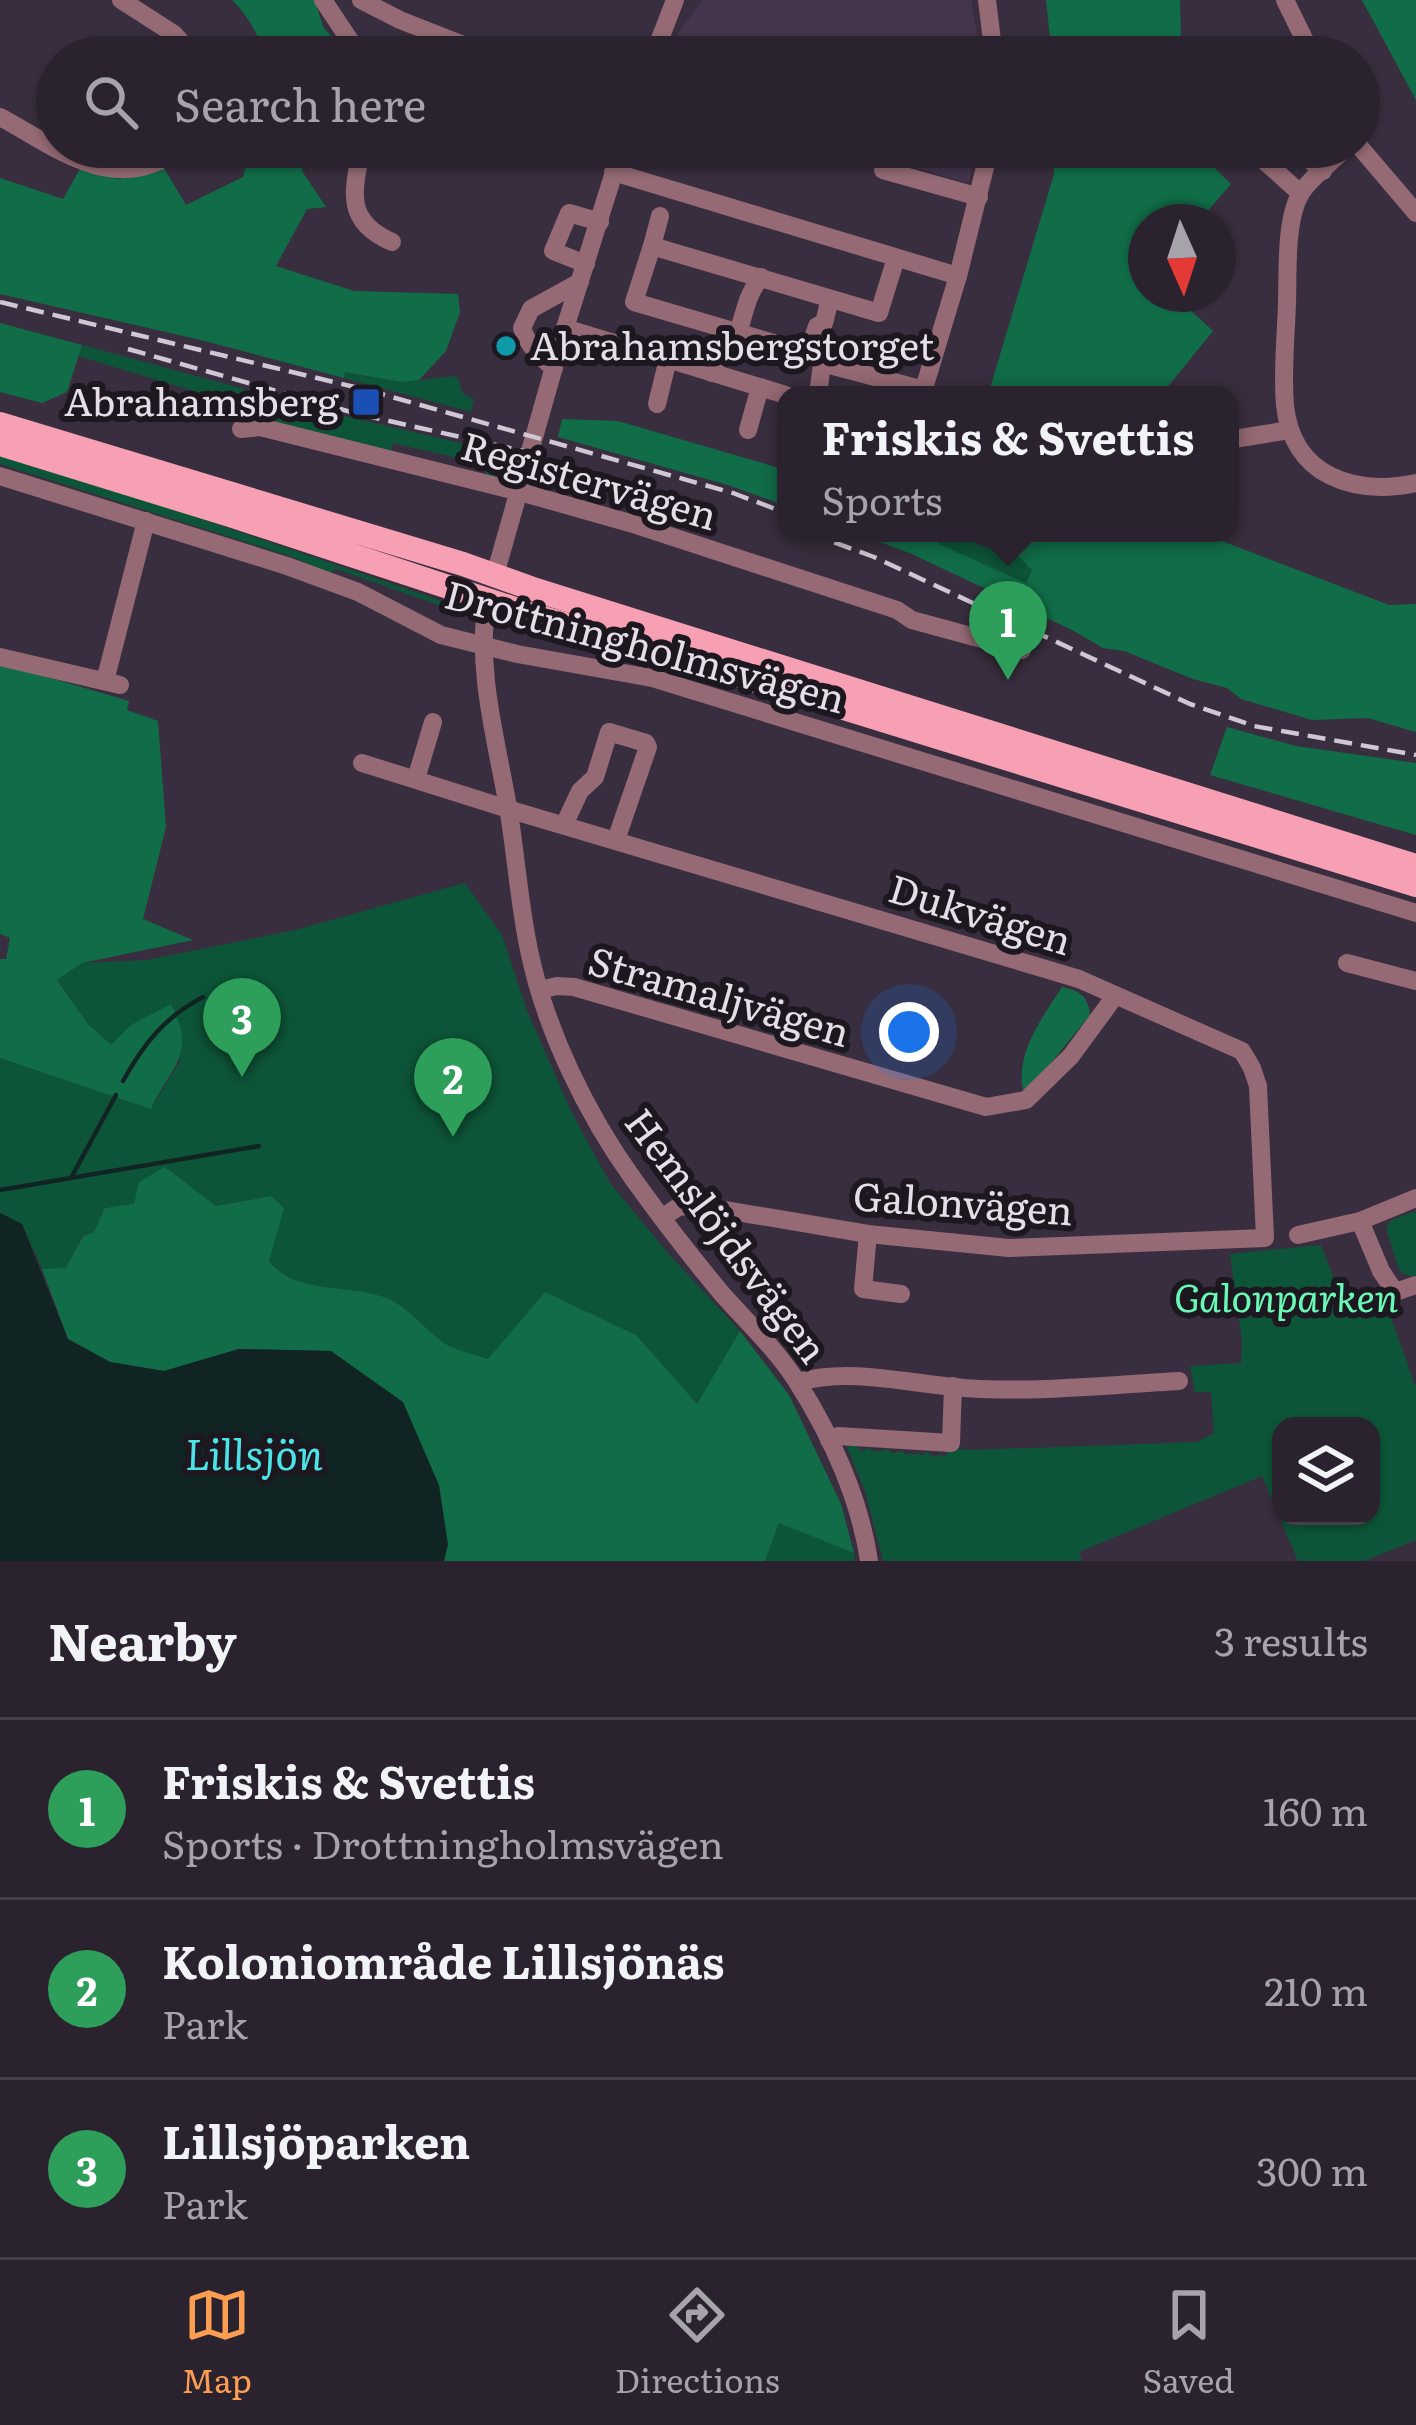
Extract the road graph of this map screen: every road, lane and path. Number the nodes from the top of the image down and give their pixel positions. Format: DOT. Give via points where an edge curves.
graph roads {
  1 [pos="121,0"];
  2 [pos="323,0"];
  3 [pos="361,0"];
  4 [pos="676,0"];
  5 [pos="987,0"];
  6 [pos="1286,0"];
  7 [pos="176,36"];
  8 [pos="348,36"];
  9 [pos="441,36"];
  10 [pos="661,36"];
  11 [pos="991,36"];
  12 [pos="1303,36"];
  13 [pos="0,117"];
  14 [pos="36,137"];
  15 [pos="94,168"];
  16 [pos="140,168"];
  17 [pos="359,168"];
  18 [pos="615,168"];
  19 [pos="985,168"];
  20 [pos="1272,168"];
  21 [pos="1319,168"];
  22 [pos="1326,168"];
  23 [pos="1378,168"];
  24 [pos="883,170"];
  25 [pos="1323,171"];
  26 [pos="614,172"];
  27 [pos="1300,193"];
  28 [pos="979,197"];
  29 [pos="1416,212"];
  30 [pos="660,216"];
  31 [pos="600,222"];
  32 [pos="392,242"];
  33 [pos="652,246"];
  34 [pos="896,257"];
  35 [pos="583,273"];
  36 [pos="958,276"];
  37 [pos="761,278"];
  38 [pos="830,298"];
  39 [pos="565,328"];
  40 [pos="738,332"];
  41 [pos="815,358"];
  42 [pos="668,359"];
  43 [pos="554,368"];
  44 [pos="712,373"];
  45 [pos="817,386"];
  46 [pos="904,386"];
  47 [pos="925,386"];
  48 [pos="760,387"];
  49 [pos="777,392"];
  50 [pos="657,404"];
  51 [pos="0,424"];
  52 [pos="242,428"];
  53 [pos="748,430"];
  54 [pos="1290,430"];
  55 [pos="1239,438"];
  56 [pos="0,443"];
  57 [pos="0,476"];
  58 [pos="1416,483"];
  59 [pos="520,492"];
  60 [pos="146,521"];
  61 [pos="495,575"];
  62 [pos="487,600"];
  63 [pos="482,647"];
  64 [pos="1022,650"];
  65 [pos="0,657"];
  66 [pos="433,722"];
  67 [pos="362,763"];
  68 [pos="416,779"];
  69 [pos="508,809"];
  70 [pos="564,825"];
  71 [pos="616,840"];
  72 [pos="1416,866"];
  73 [pos="1416,885"];
  74 [pos="1416,913"];
  75 [pos="1347,963"];
  76 [pos="1416,981"];
  77 [pos="539,990"];
  78 [pos="1114,996"];
  79 [pos="1416,1198"];
  80 [pos="662,1217"];
  81 [pos="1360,1221"];
  82 [pos="868,1234"];
  83 [pos="1298,1234"];
  84 [pos="1265,1238"];
  85 [pos="1416,1285"];
  86 [pos="901,1294"];
  87 [pos="1179,1381"];
  88 [pos="798,1382"];
  89 [pos="953,1386"];
  90 [pos="829,1440"];
  91 [pos="869,1561"];
  1 -- 7 [label="street"];
  2 -- 8 [label="street"];
  3 -- 9 [label="street"];
  4 -- 10 [label="street"];
  5 -- 11 [label="street"];
  6 -- 12 [label="street"];
  13 -- 14 [label="street"];
  15 -- 16 [label="street"];
  17 -- 32 [label="street" via="354,202 364,224"];
  18 -- 26 [label="street"];
  19 -- 28 [label="street"];
  20 -- 27 [label="street"];
  21 -- 25 [label="street"];
  22 -- 25 [label="street"];
  23 -- 29 [label="street"];
  24 -- 28 [label="street"];
  25 -- 27 [label="street"];
  26 -- 31 [label="street"];
  26 -- 34 [label="street"];
  27 -- 54 [label="street" via="1289,234"];
  28 -- 36 [label="street"];
  30 -- 33 [label="street"];
  31 -- 35 [label="street"];
  31 -- 35 [label="street" via="569,213 553,251"];
  33 -- 37 [label="street"];
  33 -- 40 [label="street" via="634,302"];
  34 -- 36 [label="street"];
  34 -- 38 [label="street" via="879,314"];
  35 -- 39 [label="street"];
  35 -- 43 [label="street" via="531,309 522,328"];
  36 -- 47 [label="street"];
  37 -- 38 [label="street"];
  37 -- 40 [label="street" via="747,295"];
  38 -- 41 [label="street"];
  39 -- 42 [label="street"];
  39 -- 43 [label="street"];
  40 -- 41 [label="street"];
  40 -- 44 [label="street" via="722,341"];
  41 -- 45 [label="street"];
  41 -- 46 [label="street"];
  42 -- 44 [label="street"];
  42 -- 50 [label="street"];
  43 -- 59 [label="street"];
  44 -- 48 [label="street"];
  48 -- 49 [label="street"];
  48 -- 53 [label="street"];
  51 -- 61 [label="main road, Drottningholmsvägen"];
  52 -- 59 [label="street, Registervägen"];
  54 -- 55 [label="street"];
  54 -- 58 [label="street" via="1315,467 1339,482"];
  56 -- 62 [label="main road, Drottningholmsvägen"];
  57 -- 60 [label="street, Drottningholmsvägen"];
  59 -- 61 [label="street"];
  59 -- 64 [label="street, Registervägen"];
  60 -- 63 [label="street, Drottningholmsvägen" via="358,592"];
  60 -- 65 [label="street" via="112,683"];
  61 -- 62 [label="main road"];
  61 -- 72 [label="main road, Drottningholmsvägen"];
  62 -- 63 [label="street, Hemslöjdsvägen"];
  62 -- 73 [label="main road, Drottningholmsvägen"];
  63 -- 69 [label="street, Hemslöjdsvägen"];
  63 -- 74 [label="street, Drottningholmsvägen" via="652,678"];
  66 -- 68 [label="street"];
  67 -- 68 [label="street"];
  68 -- 69 [label="street"];
  69 -- 70 [label="street, Dukvägen"];
  69 -- 77 [label="street, Hemslöjdsvägen"];
  70 -- 71 [label="street, Dukvägen"];
  70 -- 71 [label="street" via="595,776 609,732 648,747"];
  71 -- 78 [label="street, Dukvägen"];
  75 -- 76 [label="street"];
  77 -- 78 [label="street, Stramaljvägen" via="574,987 986,1108 1026,1100"];
  77 -- 80 [label="street, Hemslöjdsvägen" via="603,1134"];
  78 -- 84 [label="street, Dukvägen" via="1242,1051 1258,1086"];
  79 -- 81 [label="street"];
  80 -- 82 [label="street, Galonvägen" via="695,1205"];
  80 -- 88 [label="street, Hemslöjdsvägen"];
  81 -- 83 [label="street"];
  81 -- 85 [label="street" via="1395,1292"];
  82 -- 84 [label="street, Galonvägen" via="1010,1248"];
  82 -- 86 [label="street" via="863,1289"];
  87 -- 89 [label="street"];
  88 -- 89 [label="street" via="850,1376"];
  88 -- 90 [label="street, Hemslöjdsvägen"];
  89 -- 90 [label="street" via="951,1443"];
  90 -- 91 [label="street, Hemslöjdsvägen"];
}
